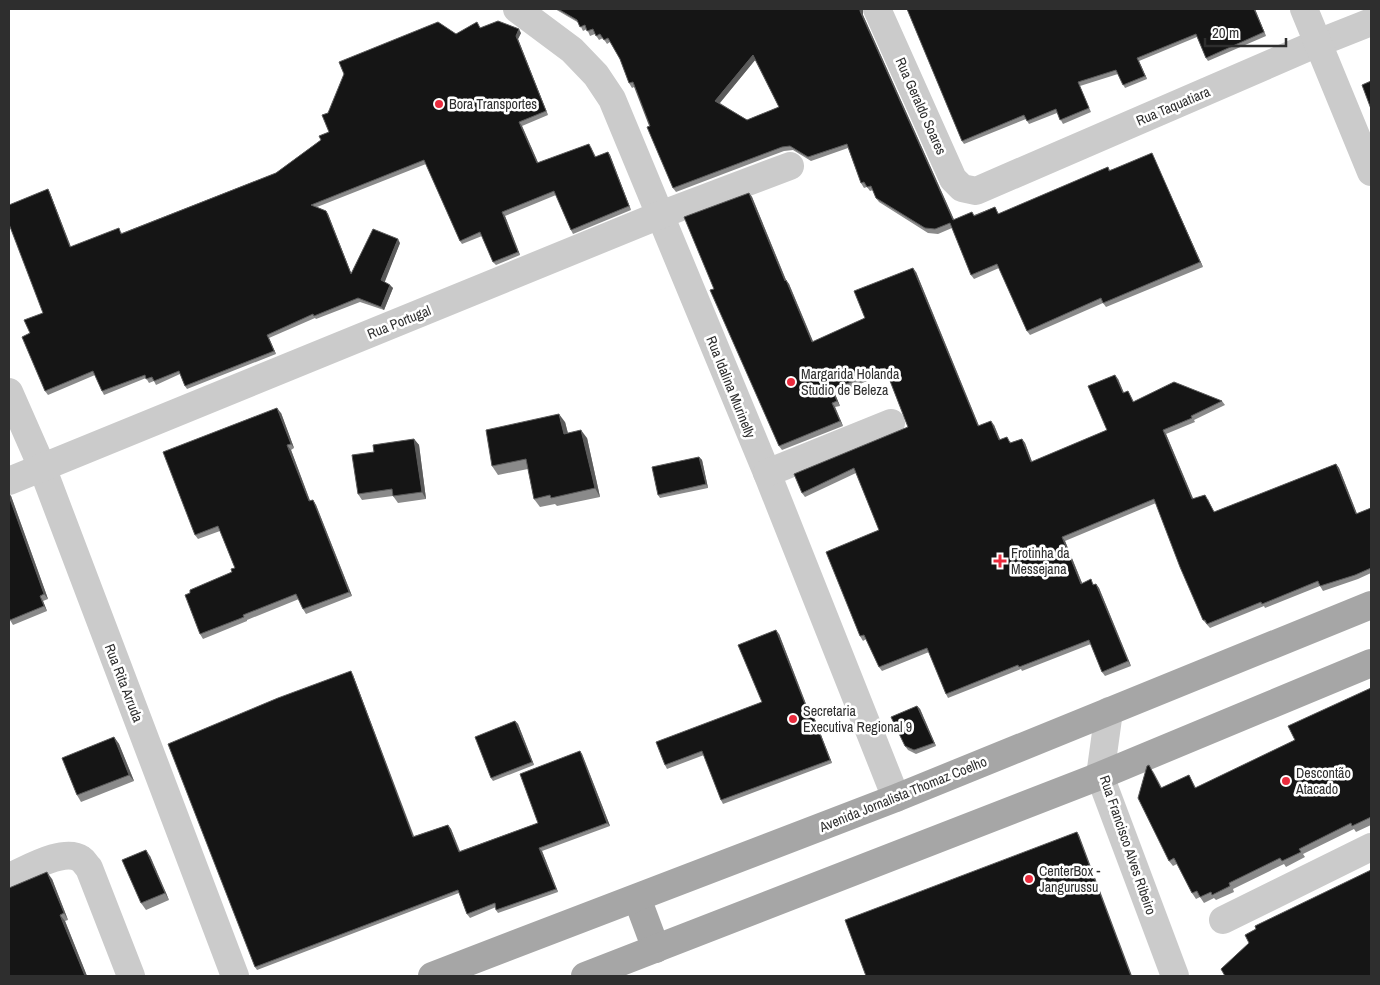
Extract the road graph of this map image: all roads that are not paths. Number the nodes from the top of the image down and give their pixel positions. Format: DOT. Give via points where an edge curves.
graph roads {
  1 [pos="518,9"];
  2 [pos="877,9"];
  3 [pos="1304,9"];
  4 [pos="1371,22"];
  5 [pos="1318,43"];
  6 [pos="790,166"];
  7 [pos="1371,172"];
  8 [pos="976,191"];
  9 [pos="660,215"];
  10 [pos="9,392"];
  11 [pos="891,423"];
  12 [pos="42,467"];
  13 [pos="767,474"];
  14 [pos="9,481"];
  15 [pos="1371,605"];
  16 [pos="1371,663"];
  17 [pos="1109,711"];
  18 [pos="1100,776"];
  19 [pos="896,798"];
  20 [pos="1371,847"];
  21 [pos="9,877"];
  22 [pos="637,898"];
  23 [pos="1223,920"];
  24 [pos="656,949"];
  25 [pos="592,975"];
  26 [pos="131,976"];
  27 [pos="236,976"];
  28 [pos="432,976"];
  29 [pos="1175,976"];
  1 -- 9 [label="street, Rua Idalina Murinelly" via="572,50 596,75 612,99"];
  2 -- 8 [label="street, Rua Geraldo Soares" via="953,179 962,188"];
  3 -- 5 [label="street"];
  4 -- 5 [label="street, Rua Taquatiara"];
  5 -- 7 [label="street"];
  5 -- 8 [label="street, Rua Taquatiara"];
  6 -- 9 [label="street, Rua Portugal"];
  9 -- 12 [label="street, Rua Portugal"];
  9 -- 13 [label="street, Rua Idalina Murinelly"];
  10 -- 12 [label="street, Rua Rita Arruda"];
  11 -- 13 [label="street"];
  12 -- 14 [label="street, Rua Portugal"];
  12 -- 27 [label="street, Rua Rita Arruda"];
  13 -- 19 [label="street, Rua Idalina Murinelly"];
  15 -- 17 [label="main road, Avenida Jornalista Thomaz Coelho"];
  16 -- 18 [label="main road"];
  17 -- 18 [label="street, Rua Francisco Alves Ribeiro"];
  17 -- 19 [label="main road, Avenida Jornalista Thomaz Coelho"];
  18 -- 24 [label="main road"];
  18 -- 29 [label="street, Rua Francisco Alves Ribeiro"];
  19 -- 22 [label="main road, Avenida Jornalista Thomaz Coelho"];
  20 -- 23 [label="street"];
  21 -- 26 [label="street" via="54,858 70,855 80,859 89,868"];
  22 -- 24 [label="main road"];
  22 -- 28 [label="main road, Avenida Jornalista Thomaz Coelho"];
  24 -- 25 [label="main road"];
}
